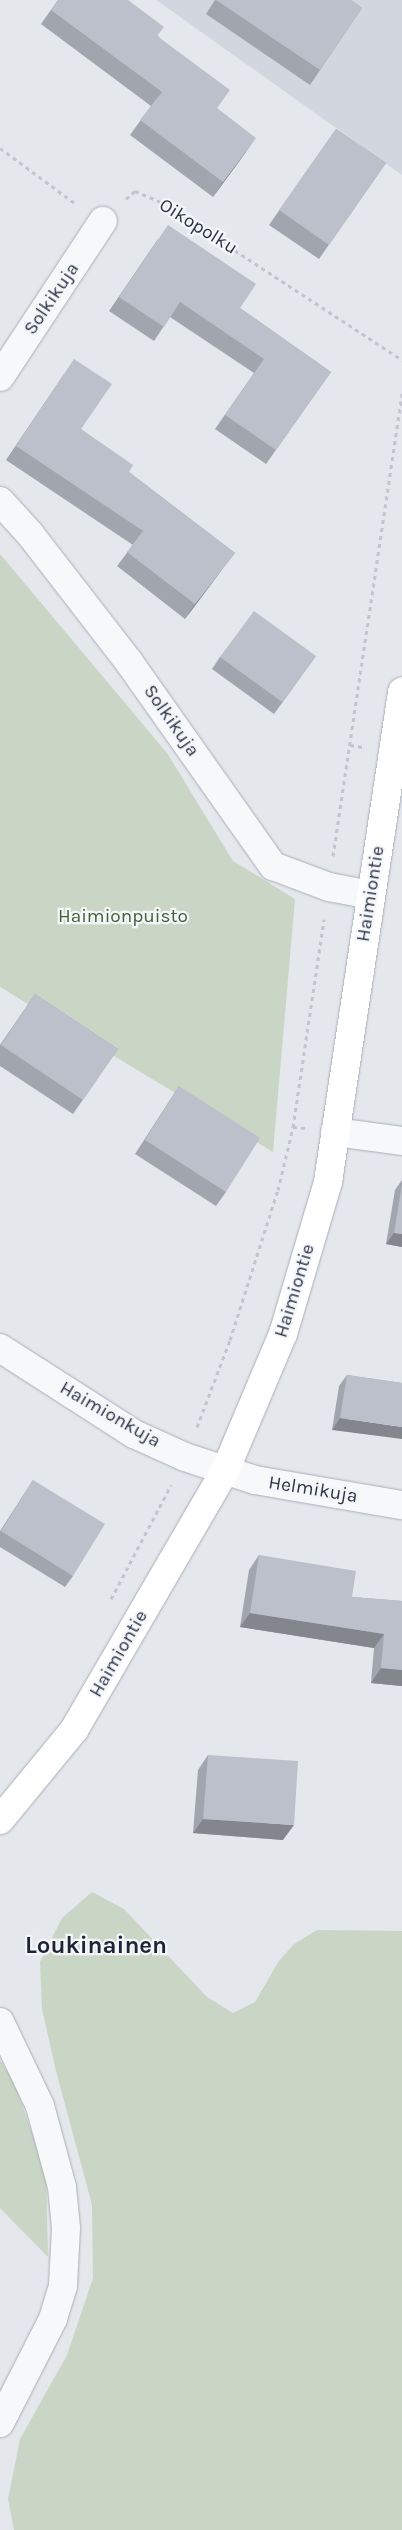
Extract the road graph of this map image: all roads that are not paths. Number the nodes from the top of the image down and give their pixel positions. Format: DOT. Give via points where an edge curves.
graph roads {
  1 [pos="104,221"];
  2 [pos="0,377"];
  3 [pos="0,501"];
  4 [pos="402,692"];
  5 [pos="397,752"];
  6 [pos="371,895"];
  7 [pos="335,1132"];
  8 [pos="402,1141"];
  9 [pos="0,1348"];
  10 [pos="225,1471"];
  11 [pos="402,1505"];
  12 [pos="0,1820"];
  13 [pos="0,2022"];
  14 [pos="0,2423"];
  1 -- 2 [label="street, Solkikuja"];
  3 -- 6 [label="street, Solkikuja" via="30,534 129,662 273,866 328,887"];
  4 -- 5 [label="street, Haimiontie"];
  5 -- 6 [label="street, Haimiontie"];
  6 -- 7 [label="street, Haimiontie"];
  7 -- 8 [label="street"];
  7 -- 10 [label="street, Haimiontie" via="328,1182 282,1334"];
  9 -- 10 [label="street, Haimionkuja" via="134,1434"];
  10 -- 11 [label="street, Helmikuja" via="255,1480"];
  10 -- 12 [label="street, Haimiontie" via="74,1730"];
  13 -- 14 [label="street" via="40,2106 62,2187 66,2228 63,2286 53,2319"];
}
